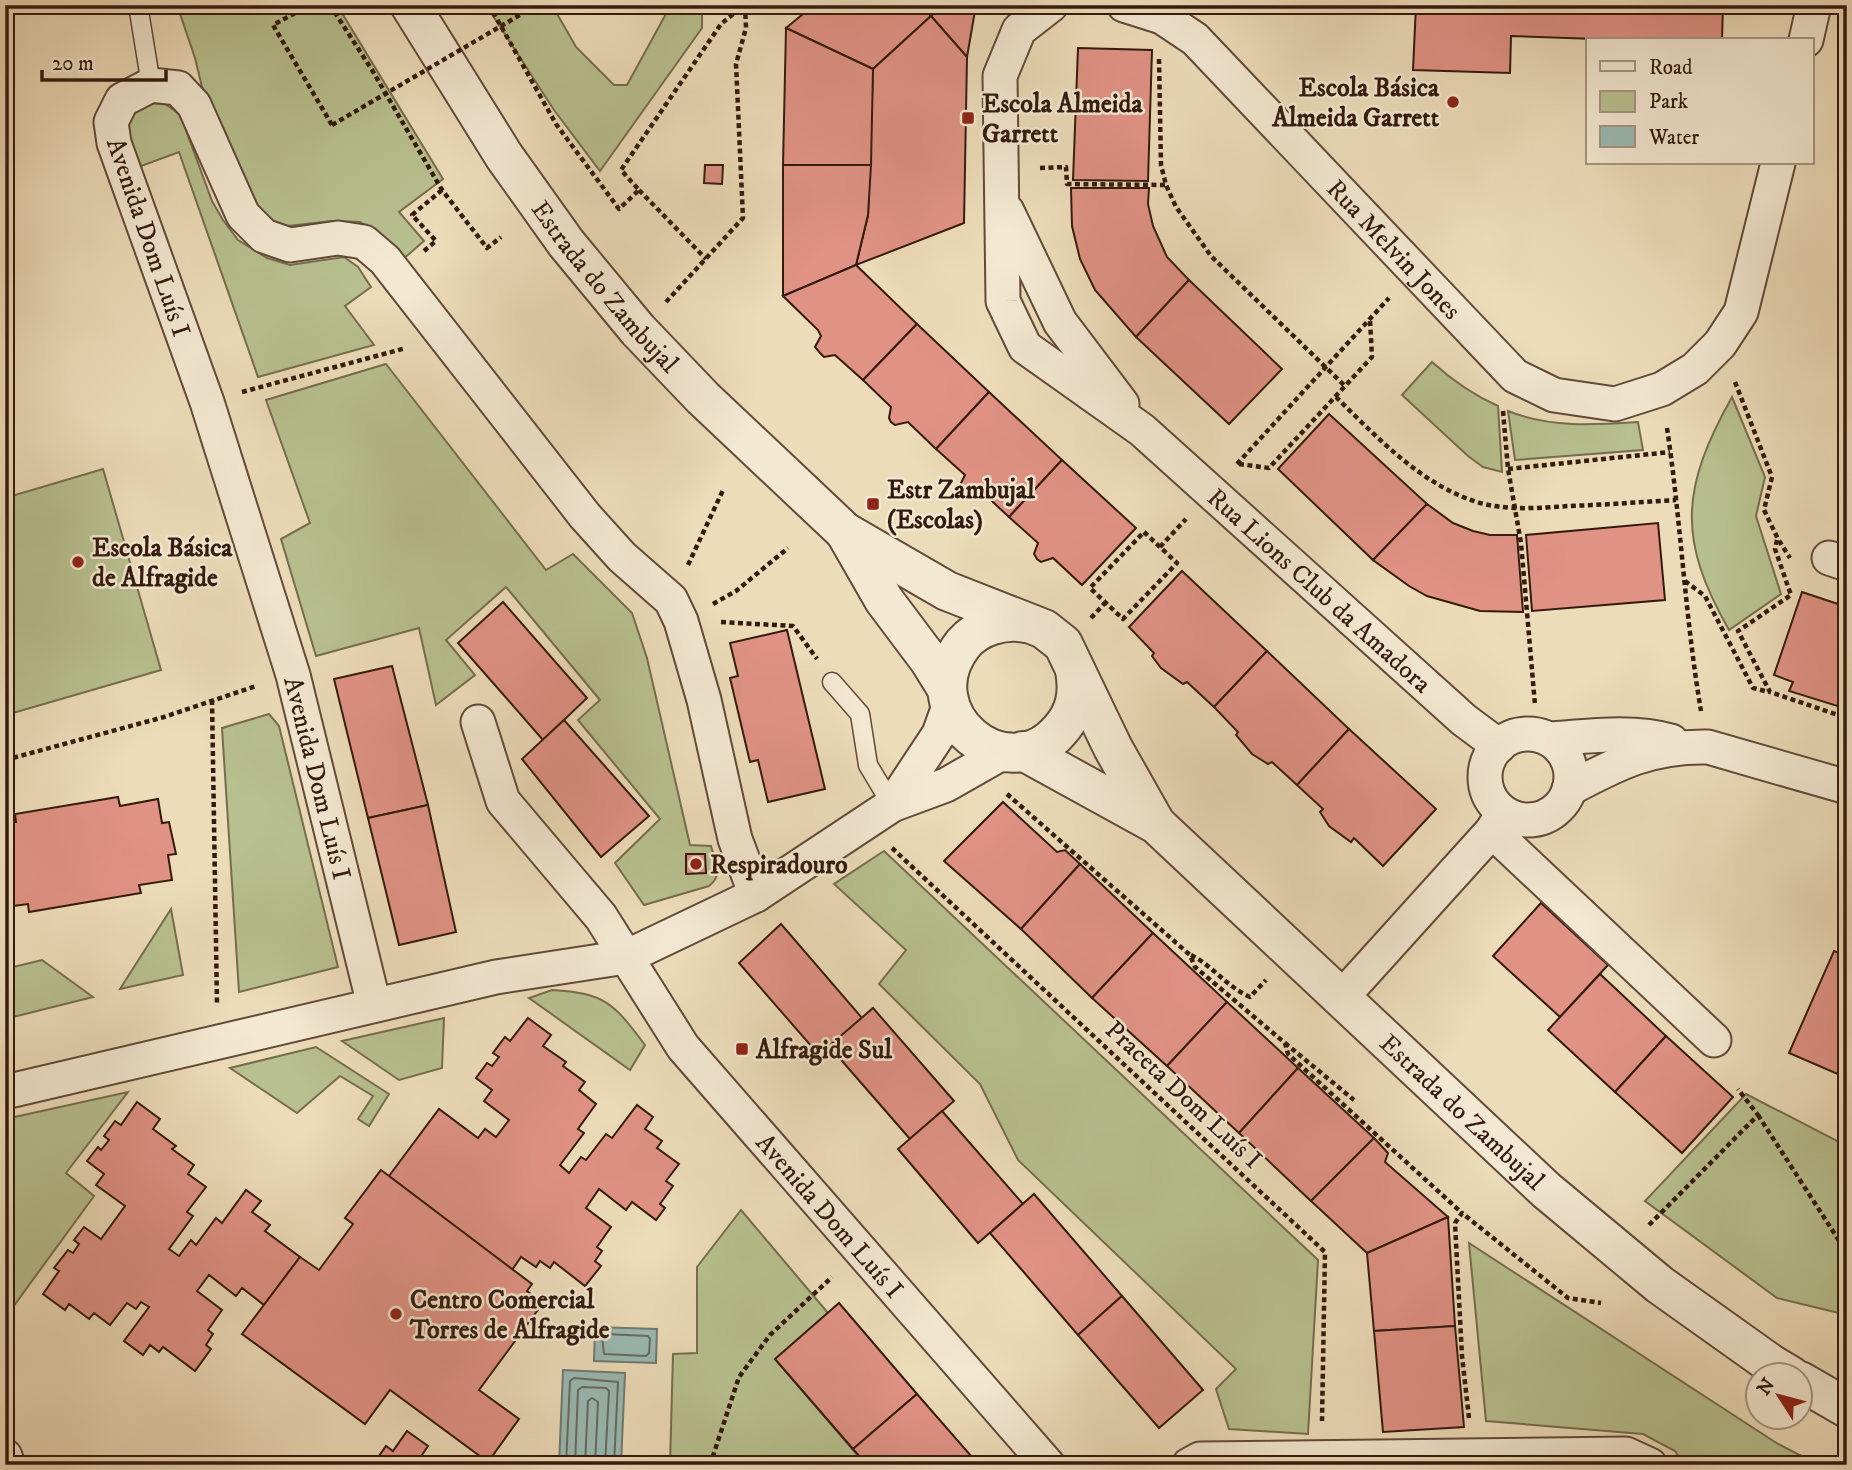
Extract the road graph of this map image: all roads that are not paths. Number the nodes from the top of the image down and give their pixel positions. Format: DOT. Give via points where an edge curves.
graph roads {
  1 [pos="138,5"];
  2 [pos="411,5"];
  3 [pos="1051,5"];
  4 [pos="1124,5"];
  5 [pos="1814,5"];
  6 [pos="1806,38"];
  7 [pos="151,85"];
  8 [pos="1778,164"];
  9 [pos="845,532"];
  10 [pos="1032,625"];
  11 [pos="1075,668"];
  12 [pos="832,682"];
  13 [pos="948,697"];
  14 [pos="478,722"];
  15 [pos="1544,737"];
  16 [pos="1499,746"];
  17 [pos="1699,747"];
  18 [pos="1013,752"];
  19 [pos="1847,787"];
  20 [pos="1569,789"];
  21 [pos="879,815"];
  22 [pos="1498,822"];
  23 [pos="1156,824"];
  24 [pos="756,895"];
  25 [pos="626,957"];
  26 [pos="1342,997"];
  27 [pos="374,1005"];
  28 [pos="1714,1040"];
  29 [pos="5,1092"];
  30 [pos="1768,1362"];
  31 [pos="1814,1389"];
  32 [pos="1847,1408"];
  33 [pos="5,1456"];
  34 [pos="1525,1460"];
  35 [pos="1321,1461"];
  36 [pos="8,1465"];
  37 [pos="1048,1465"];
  38 [pos="1189,1465"];
  39 [pos="1650,1465"];
  1 -- 7 [label="lane"];
  2 -- 9 [label="street, Estrada do Zambujal" via="503,156 566,243 638,330 703,398"];
  3 -- 16 [label="street, Rua Lions Club da Amadora" via="1019,30 1000,76 1001,199 1060,323 1142,430 1464,720"];
  4 -- 8 [label="street, Rua Melvin Jones" via="1162,17 1195,39 1514,376 1554,395 1615,404 1662,389 1695,369 1720,344 1741,312"];
  5 -- 6 [label="street"];
  7 -- 24 [label="street" via="178,88 194,105 243,215 264,236 290,245 338,238 364,242 385,260 585,516 676,610 704,700 735,839"];
  7 -- 27 [label="street, Avenida Dom Luís I" via="122,100 111,121 114,143 207,402 293,675"];
  9 -- 10 [label="street, Estrada do Zambujal" via="947,591"];
  9 -- 13 [label="street, Estrada do Zambujal"];
  10 -- 11 [label="street, Estrada do Zambujal" via="1063,644"];
  10 -- 13 [label="street, Estrada do Zambujal" via="998,623 967,640 949,671"];
  11 -- 18 [label="street" via="1078,686 1067,722 1040,746"];
  11 -- 23 [label="street, Estrada do Zambujal"];
  12 -- 21 [label="lane" via="860,714"];
  13 -- 18 [label="street, Estrada do Zambujal" via="958,724 971,738"];
  13 -- 21 [label="street" via="939,734"];
  14 -- 25 [label="street, Avenida Dom Luís I" via="503,801 601,917"];
  15 -- 16 [label="street" via="1524,734"];
  15 -- 17 [label="street" via="1627,735"];
  15 -- 20 [label="street" via="1561,748 1569,761"];
  16 -- 22 [label="street" via="1486,770"];
  17 -- 19 [label="street"];
  17 -- 20 [label="street" via="1640,755"];
  18 -- 21 [label="street"];
  18 -- 23 [label="street, Estrada do Zambujal"];
  20 -- 22 [label="street" via="1553,812 1540,818"];
  21 -- 24 [label="street"];
  22 -- 26 [label="street"];
  22 -- 28 [label="street"];
  23 -- 26 [label="street, Estrada do Zambujal"];
  24 -- 25 [label="street"];
  25 -- 27 [label="street" via="496,977"];
  25 -- 37 [label="street, Avenida Dom Luís I" via="683,1047"];
  26 -- 30 [label="street, Estrada do Zambujal" via="1546,1190 1661,1285"];
  27 -- 29 [label="street"];
  31 -- 32 [label="street"];
  33 -- 36 [label="street"];
  34 -- 35 [label="street"];
  34 -- 39 [label="street" via="1626,1454"];
  35 -- 38 [label="street" via="1200,1458"];
}
